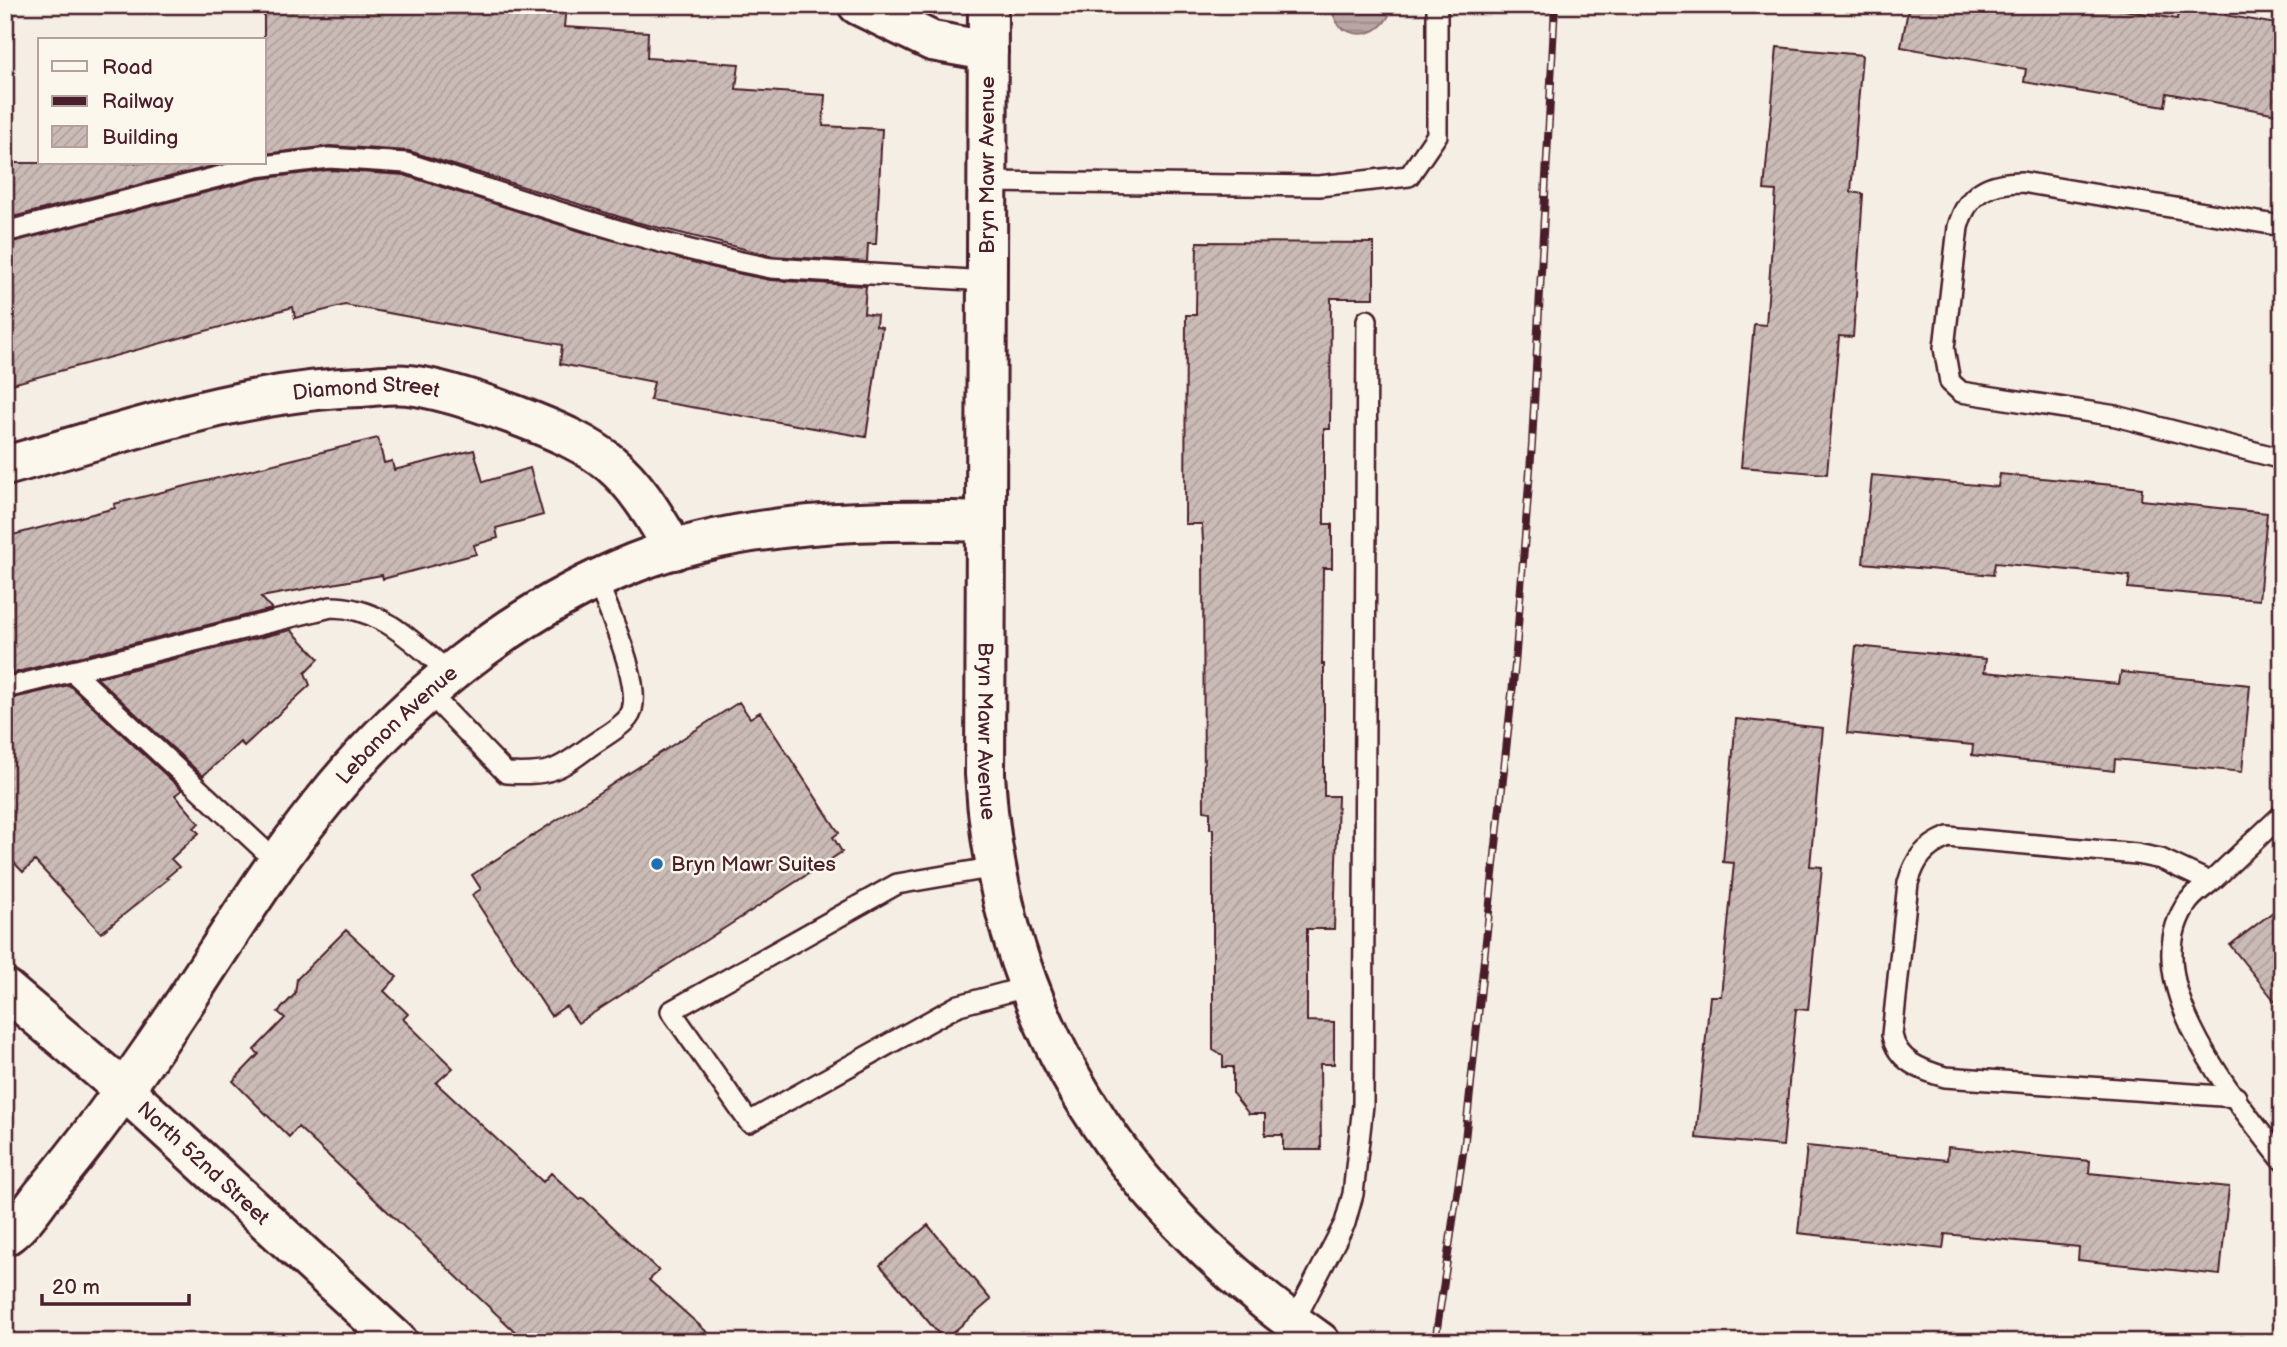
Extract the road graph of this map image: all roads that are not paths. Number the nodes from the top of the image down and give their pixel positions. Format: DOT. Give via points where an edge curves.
graph roads {
  1 [pos="858,5"];
  2 [pos="988,5"];
  3 [pos="1437,5"];
  4 [pos="988,51"];
  5 [pos="988,182"];
  6 [pos="2282,226"];
  7 [pos="5,232"];
  8 [pos="987,281"];
  9 [pos="1367,320"];
  10 [pos="2282,460"];
  11 [pos="5,466"];
  12 [pos="986,522"];
  13 [pos="674,550"];
  14 [pos="597,580"];
  15 [pos="72,671"];
  16 [pos="439,682"];
  17 [pos="5,688"];
  18 [pos="2282,815"];
  19 [pos="279,864"];
  20 [pos="996,867"];
  21 [pos="2210,882"];
  22 [pos="1030,986"];
  23 [pos="5,989"];
  24 [pos="125,1091"];
  25 [pos="2236,1097"];
  26 [pos="2282,1160"];
  27 [pos="5,1236"];
  28 [pos="1307,1332"];
  29 [pos="398,1342"];
  1 -- 4 [label="street" via="932,41"];
  2 -- 4 [label="street, Bryn Mawr Avenue"];
  3 -- 5 [label="lane" via="1437,135 1409,176 1319,186"];
  4 -- 5 [label="street, Bryn Mawr Avenue"];
  5 -- 8 [label="street, Bryn Mawr Avenue"];
  6 -- 10 [label="lane" via="2022,182 1984,187 1962,213 1958,227 1944,348 1950,382 1961,392 2116,416"];
  7 -- 8 [label="lane" via="256,167 329,158 372,159 406,163 677,249 740,262 771,268"];
  8 -- 12 [label="street, Bryn Mawr Avenue"];
  9 -- 28 [label="lane" via="1363,1105 1353,1194"];
  11 -- 13 [label="street, Diamond Street" via="244,400 319,388 409,385 506,412 567,435 606,458 633,482"];
  12 -- 13 [label="street, Lebanon Avenue" via="906,519 820,525"];
  12 -- 20 [label="street, Bryn Mawr Avenue" via="985,774"];
  13 -- 14 [label="street, Lebanon Avenue"];
  14 -- 16 [label="street, Lebanon Avenue" via="505,633"];
  14 -- 16 [label="lane" via="633,682 634,704 629,718 567,764 542,775 506,773"];
  15 -- 16 [label="lane" via="312,610 350,607 384,618"];
  15 -- 17 [label="lane"];
  15 -- 19 [label="lane"];
  16 -- 19 [label="street, Lebanon Avenue" via="351,768"];
  18 -- 21 [label="lane"];
  19 -- 24 [label="street, Lebanon Avenue"];
  20 -- 22 [label="street, Bryn Mawr Avenue"];
  20 -- 22 [label="lane" via="898,884 670,1011 749,1122 959,1004"];
  21 -- 25 [label="lane" via="2188,901 2176,927 2171,950 2173,978 2195,1035"];
  21 -- 25 [label="lane" via="2161,859 2103,849 1948,837 1931,844 1913,866 1908,883 1892,1035 1895,1049 1909,1063 1945,1077"];
  22 -- 28 [label="street, Bryn Mawr Avenue" via="1079,1094 1135,1174 1199,1243"];
  23 -- 24 [label="street, North 52nd Street"];
  24 -- 27 [label="street, Lebanon Avenue"];
  24 -- 29 [label="street, North 52nd Street"];
  25 -- 26 [label="lane"];
}
